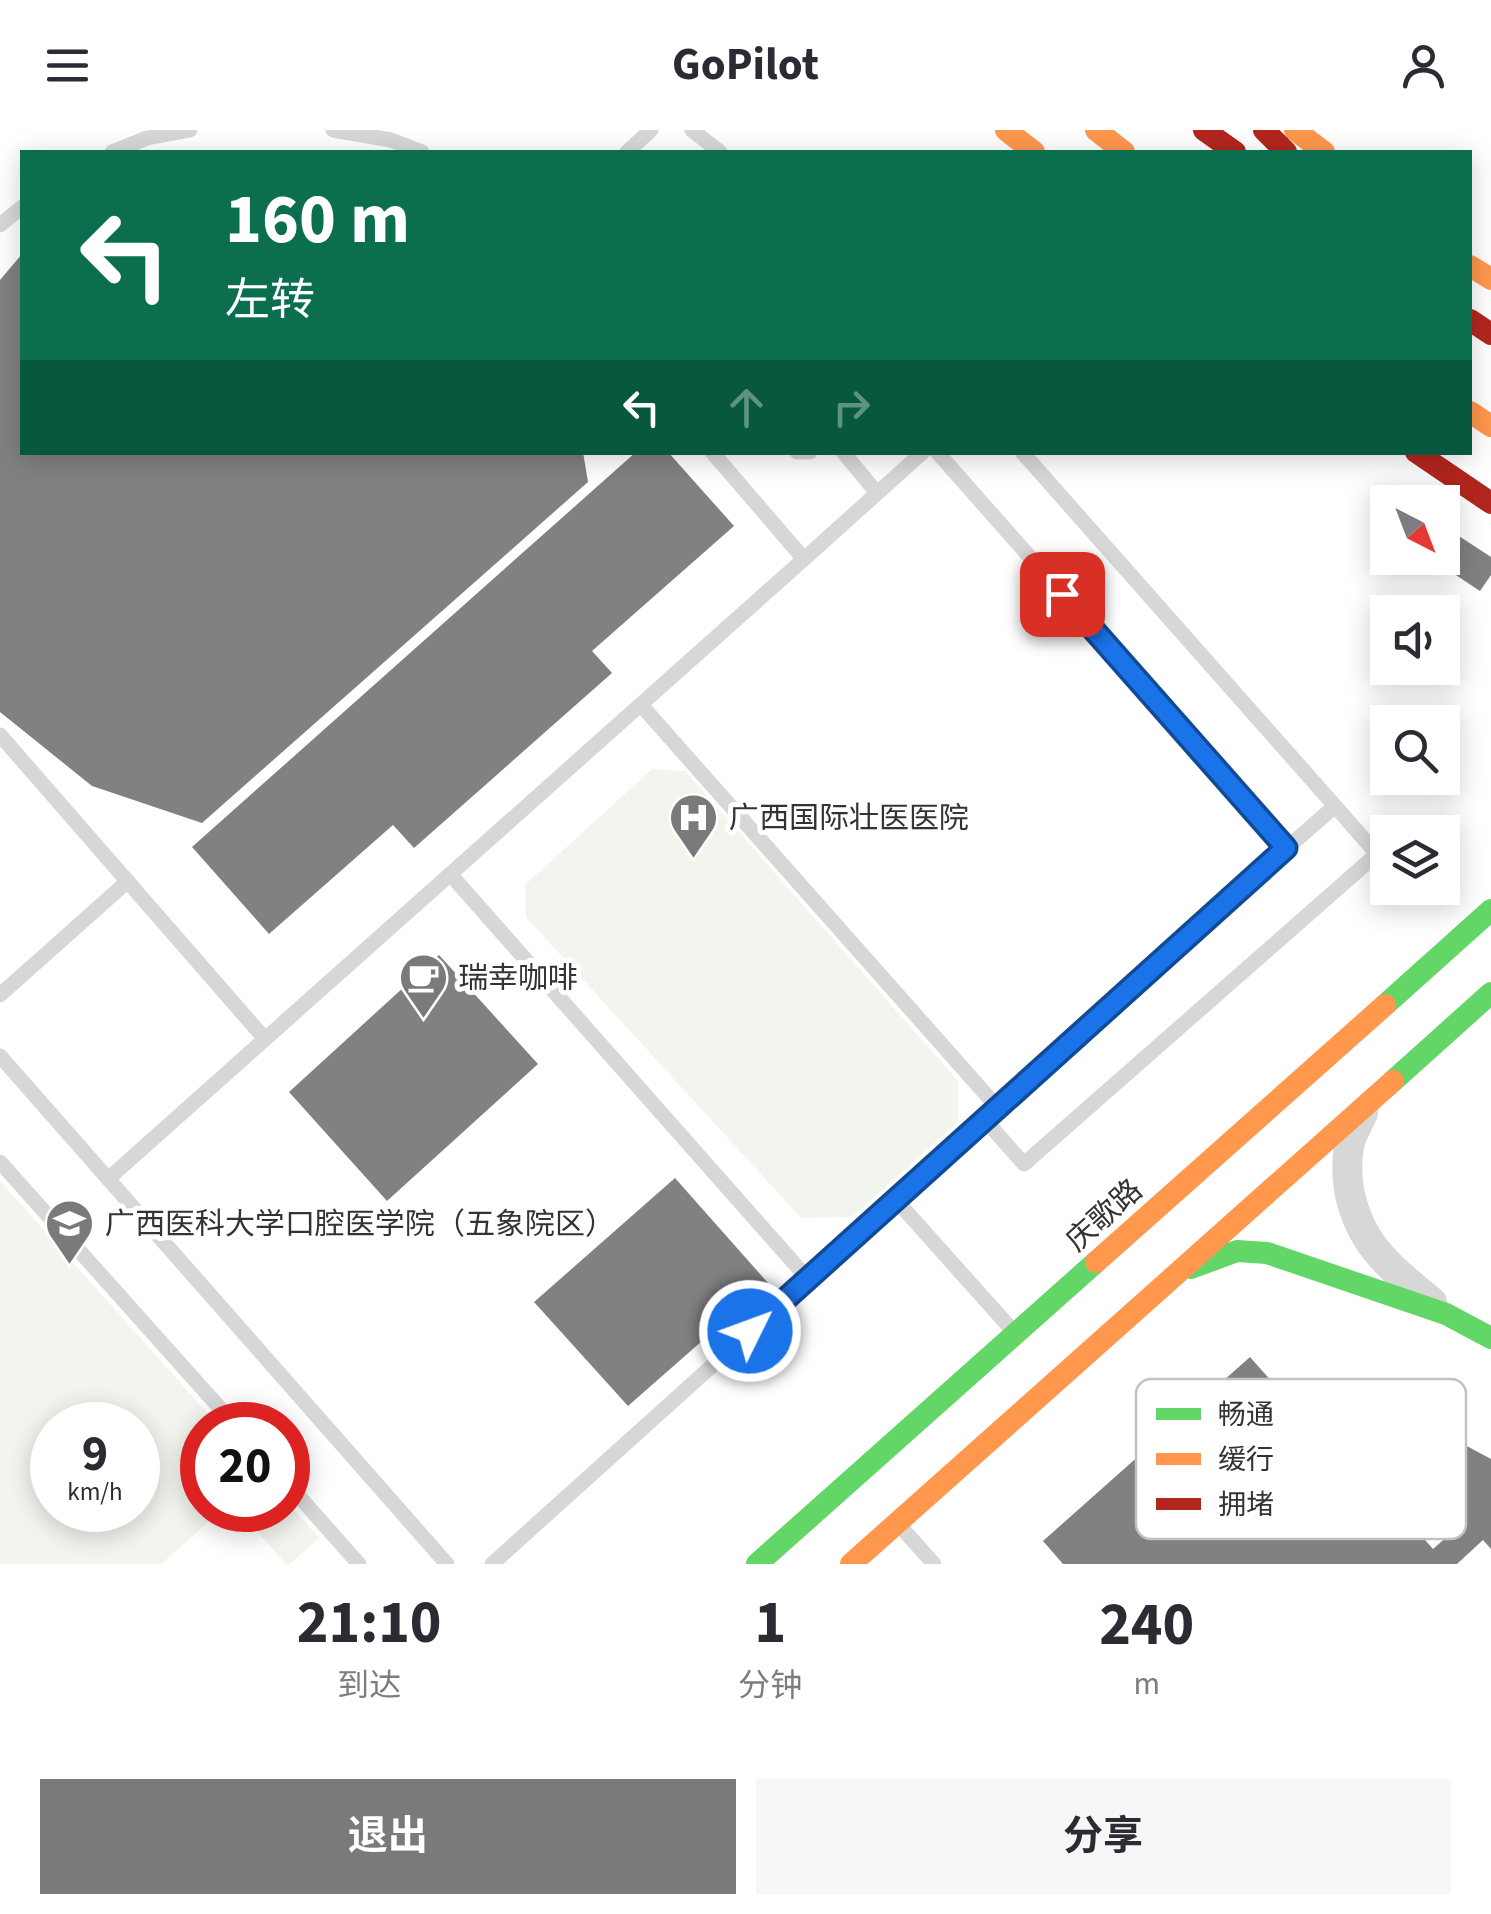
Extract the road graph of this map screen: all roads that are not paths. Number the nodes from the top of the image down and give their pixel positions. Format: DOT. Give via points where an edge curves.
graph roads {
  1 [pos="190,130"];
  2 [pos="333,130"];
  3 [pos="651,130"];
  4 [pos="692,130"];
  5 [pos="1006,130"];
  6 [pos="1096,130"];
  7 [pos="1204,130"];
  8 [pos="1264,130"];
  9 [pos="1295,130"];
  10 [pos="117,150"];
  11 [pos="417,150"];
  12 [pos="629,150"];
  13 [pos="717,150"];
  14 [pos="1031,150"];
  15 [pos="1121,150"];
  16 [pos="1232,150"];
  17 [pos="1284,150"];
  18 [pos="1321,150"];
  19 [pos="20,209"];
  20 [pos="0,226"];
  21 [pos="715,455"];
  22 [pos="845,455"];
  23 [pos="920,455"];
  24 [pos="940,455"];
  25 [pos="1025,455"];
  26 [pos="1420,455"];
  27 [pos="877,493"];
  28 [pos="1491,503"];
  29 [pos="804,559"];
  30 [pos="640,704"];
  31 [pos="0,735"];
  32 [pos="1335,806"];
  33 [pos="1286,848"];
  34 [pos="450,874"];
  35 [pos="128,882"];
  36 [pos="1491,910"];
  37 [pos="1491,993"];
  38 [pos="0,996"];
  39 [pos="265,1039"];
  40 [pos="0,1056"];
  41 [pos="1367,1104"];
  42 [pos="998,1108"];
  43 [pos="984,1120"];
  44 [pos="0,1162"];
  45 [pos="108,1179"];
  46 [pos="896,1200"];
  47 [pos="1174,1275"];
  48 [pos="808,1279"];
  49 [pos="1446,1314"];
  50 [pos="1016,1334"];
  51 [pos="1491,1338"];
  52 [pos="214,1402"];
  53 [pos="310,1509"];
  54 [pos="897,1523"];
  55 [pos="359,1564"];
  56 [pos="447,1564"];
  57 [pos="492,1564"];
  58 [pos="758,1564"];
  59 [pos="851,1564"];
  60 [pos="934,1564"];
  1 -- 10 [label="lane"];
  2 -- 11 [label="lane"];
  3 -- 12 [label="lane"];
  4 -- 13 [label="lane"];
  5 -- 14 [label="main road"];
  6 -- 15 [label="main road"];
  7 -- 16 [label="main road"];
  8 -- 17 [label="main road"];
  9 -- 18 [label="main road"];
  19 -- 20 [label="lane"];
  21 -- 29 [label="lane"];
  22 -- 27 [label="lane"];
  23 -- 27 [label="lane"];
  24 -- 33 [label="lane"];
  25 -- 32 [label="lane"];
  26 -- 28 [label="main road"];
  27 -- 29 [label="lane"];
  29 -- 30 [label="lane"];
  30 -- 34 [label="lane"];
  30 -- 42 [label="lane"];
  31 -- 35 [label="lane"];
  32 -- 33 [label="lane"];
  32 -- 43 [label="lane" via="1377,854 1024,1164"];
  33 -- 42 [label="lane"];
  34 -- 39 [label="lane"];
  34 -- 48 [label="lane"];
  35 -- 38 [label="lane"];
  35 -- 39 [label="lane"];
  36 -- 50 [label="main road, 庆歌路"];
  37 -- 41 [label="main road"];
  39 -- 45 [label="lane"];
  40 -- 45 [label="lane"];
  41 -- 47 [label="main road"];
  41 -- 49 [label="street" via="1350,1142 1353,1209 1364,1236 1391,1268"];
  42 -- 43 [label="lane"];
  43 -- 46 [label="lane"];
  44 -- 52 [label="lane"];
  45 -- 56 [label="lane"];
  46 -- 48 [label="lane"];
  46 -- 50 [label="lane"];
  47 -- 49 [label="main road" via="1237,1251 1267,1253"];
  47 -- 54 [label="main road"];
  48 -- 57 [label="lane"];
  49 -- 51 [label="main road"];
  50 -- 58 [label="main road, 庆歌路"];
  53 -- 55 [label="lane"];
  54 -- 59 [label="main road"];
  54 -- 60 [label="lane"];
}
